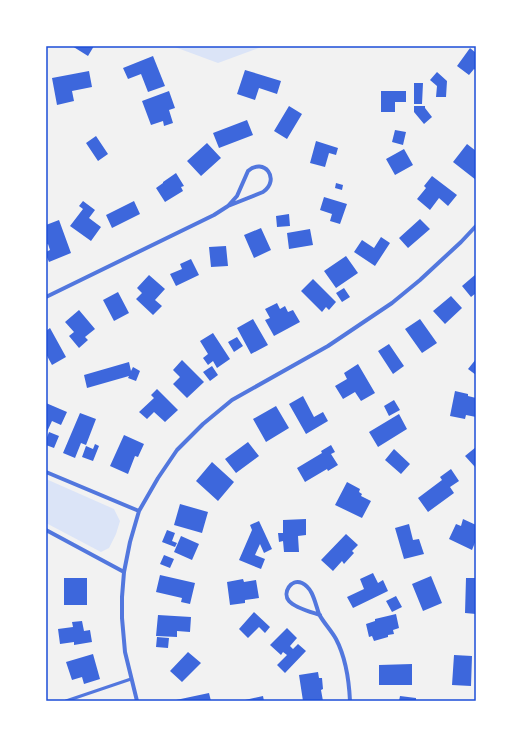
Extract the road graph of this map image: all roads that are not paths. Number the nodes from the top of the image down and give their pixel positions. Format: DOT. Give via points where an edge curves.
graph roads {
  1 [pos="228,206"];
  2 [pos="476,226"];
  3 [pos="46,297"];
  4 [pos="46,472"];
  5 [pos="139,511"];
  6 [pos="46,530"];
  7 [pos="124,572"];
  8 [pos="320,615"];
  9 [pos="131,679"];
  10 [pos="66,701"];
  11 [pos="137,701"];
  12 [pos="350,701"];
  1 -- 1 [label="street" via="237,196 251,168 260,166 268,170 271,181 267,189"];
  1 -- 3 [label="street"];
  2 -- 5 [label="street" via="392,303 328,346 232,400 203,424 177,450"];
  4 -- 5 [label="street"];
  5 -- 7 [label="street"];
  6 -- 7 [label="street"];
  7 -- 9 [label="street" via="122,618"];
  8 -- 8 [label="street" via="288,600 290,584 302,583 308,588"];
  8 -- 12 [label="street" via="342,652"];
  9 -- 10 [label="lane"];
  9 -- 11 [label="street"];
}
